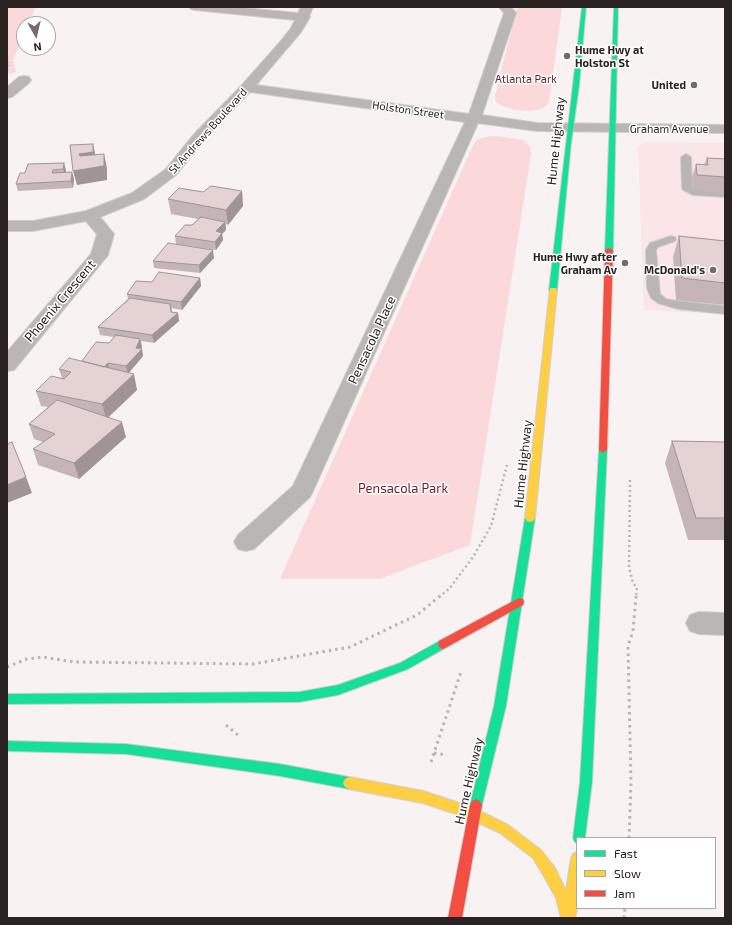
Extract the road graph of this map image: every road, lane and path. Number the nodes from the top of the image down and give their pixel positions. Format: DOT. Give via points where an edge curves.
graph roads {
  1 [pos="195,7"];
  2 [pos="505,7"];
  3 [pos="584,7"];
  4 [pos="616,7"];
  5 [pos="305,12"];
  6 [pos="24,80"];
  7 [pos="247,88"];
  8 [pos="7,94"];
  9 [pos="473,119"];
  10 [pos="570,129"];
  11 [pos="613,129"];
  12 [pos="725,129"];
  13 [pos="686,157"];
  14 [pos="725,194"];
  15 [pos="90,215"];
  16 [pos="7,226"];
  17 [pos="671,239"];
  18 [pos="725,310"];
  19 [pos="7,365"];
  20 [pos="508,462"];
  21 [pos="246,542"];
  22 [pos="637,588"];
  23 [pos="518,602"];
  24 [pos="699,623"];
  25 [pos="725,624"];
  26 [pos="7,667"];
  27 [pos="461,672"];
  28 [pos="7,699"];
  29 [pos="7,746"];
  30 [pos="434,753"];
  31 [pos="447,755"];
  32 [pos="431,762"];
  33 [pos="474,814"];
  34 [pos="579,837"];
  35 [pos="629,837"];
  36 [pos="576,866"];
  37 [pos="455,918"];
  38 [pos="569,918"];
  1 -- 5 [label="street"];
  2 -- 9 [label="street, Pensacola Place" via="510,13"];
  3 -- 10 [label="highway, Hume Highway"];
  4 -- 11 [label="highway"];
  5 -- 7 [label="street, St Andrews Boulevard" via="284,45"];
  6 -- 8 [label="street"];
  7 -- 9 [label="street, Holston Street"];
  7 -- 15 [label="street, St Andrews Boulevard" via="200,136 171,172 138,196"];
  9 -- 10 [label="street, Holston Street" via="537,128"];
  9 -- 21 [label="street, Pensacola Place" via="302,491"];
  10 -- 11 [label="street, Graham Avenue"];
  10 -- 23 [label="highway, Hume Highway" via="529,531"];
  11 -- 12 [label="street, Graham Avenue"];
  11 -- 34 [label="highway" via="603,459 586,782"];
  13 -- 14 [label="lane" via="687,188 693,192"];
  15 -- 16 [label="street, St Andrews Boulevard" via="33,226"];
  15 -- 19 [label="street, Phoenix Crescent" via="106,234 99,255"];
  17 -- 18 [label="lane" via="654,245 651,250 655,296 662,301 678,305"];
  20 -- 26 [label="path" via="491,526 474,557 449,589 417,615 350,647 253,664 74,662 43,657 27,659"];
  22 -- 35 [label="path" via="633,631 628,646 631,783"];
  23 -- 28 [label="highway" via="404,666 338,690 299,697"];
  23 -- 33 [label="highway, Hume Highway" via="500,706"];
  24 -- 25 [label="street"];
  27 -- 30 [label="path"];
  29 -- 33 [label="highway" via="126,750 280,770 424,796"];
  30 -- 31 [label="path"];
  30 -- 32 [label="path"];
  33 -- 37 [label="highway, Hume Highway"];
  33 -- 38 [label="highway" via="504,829 537,854 562,896"];
  36 -- 38 [label="highway"];
}
